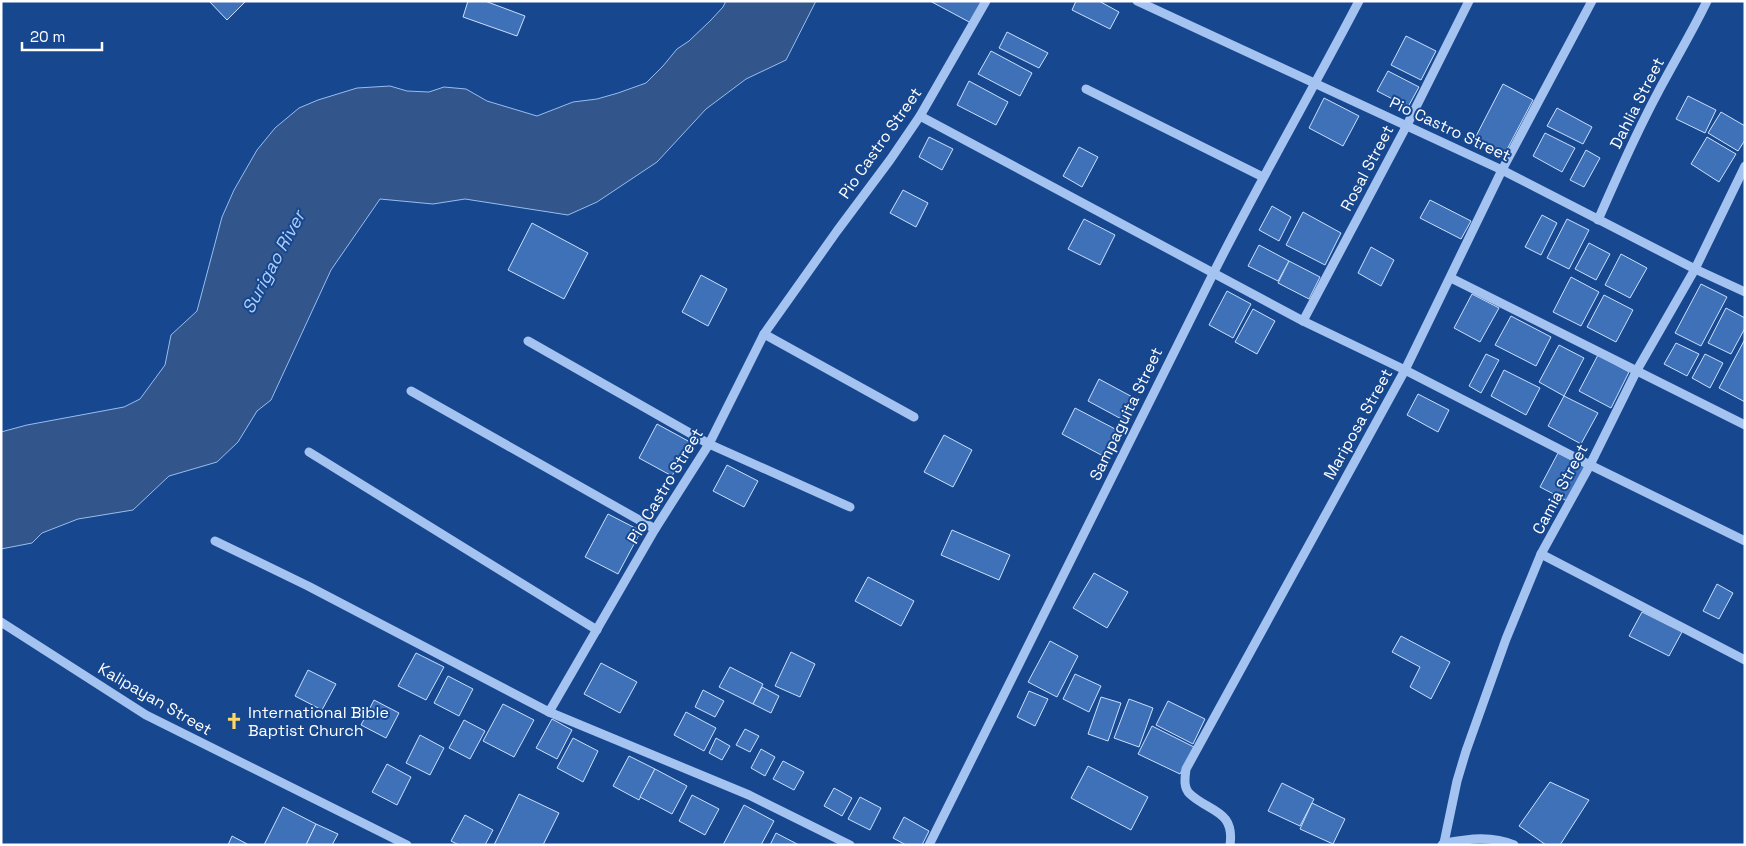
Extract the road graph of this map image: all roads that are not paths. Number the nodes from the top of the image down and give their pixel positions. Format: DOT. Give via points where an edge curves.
graph roads {
  1 [pos="986,1"];
  2 [pos="1137,1"];
  3 [pos="1359,1"];
  4 [pos="1469,1"];
  5 [pos="1592,1"];
  6 [pos="1707,1"];
  7 [pos="1316,83"];
  8 [pos="1086,89"];
  9 [pos="920,116"];
  10 [pos="1406,125"];
  11 [pos="1745,166"];
  12 [pos="1502,170"];
  13 [pos="1263,177"];
  14 [pos="1598,220"];
  15 [pos="1695,269"];
  16 [pos="1213,273"];
  17 [pos="1451,278"];
  18 [pos="1745,292"];
  19 [pos="1303,321"];
  20 [pos="764,334"];
  21 [pos="528,341"];
  22 [pos="1405,370"];
  23 [pos="1636,370"];
  24 [pos="411,391"];
  25 [pos="914,417"];
  26 [pos="1745,425"];
  27 [pos="709,444"];
  28 [pos="309,452"];
  29 [pos="1590,465"];
  30 [pos="850,507"];
  31 [pos="655,529"];
  32 [pos="216,541"];
  33 [pos="1745,542"];
  34 [pos="1541,554"];
  35 [pos="1,622"];
  36 [pos="596,630"];
  37 [pos="1745,660"];
  38 [pos="549,712"];
  39 [pos="1443,844"];
  40 [pos="407,845"];
  41 [pos="850,845"];
  42 [pos="929,845"];
  43 [pos="1230,845"];
  44 [pos="1514,845"];
  1 -- 9 [label="street, Pio Castro Street"];
  2 -- 7 [label="street, Pio Castro Street"];
  3 -- 7 [label="street, Sampaguita Street"];
  4 -- 10 [label="street, Rosal Street"];
  5 -- 12 [label="street, Mariposa Street"];
  6 -- 14 [label="street, Dahlia Street" via="1631,146"];
  7 -- 10 [label="street, Pio Castro Street"];
  7 -- 13 [label="street, Sampaguita Street"];
  8 -- 13 [label="street"];
  9 -- 16 [label="street"];
  9 -- 20 [label="street, Pio Castro Street"];
  10 -- 12 [label="street, Pio Castro Street"];
  10 -- 19 [label="street, Rosal Street"];
  11 -- 15 [label="street, Camia Street"];
  12 -- 14 [label="street, Pio Castro Street"];
  12 -- 17 [label="street, Mariposa Street"];
  13 -- 16 [label="street, Sampaguita Street"];
  14 -- 15 [label="street, Pio Castro Street"];
  15 -- 18 [label="street, Pio Castro Street"];
  15 -- 23 [label="street, Camia Street"];
  16 -- 19 [label="street"];
  16 -- 42 [label="street, Sampaguita Street"];
  17 -- 22 [label="street, Mariposa Street"];
  17 -- 23 [label="street"];
  19 -- 22 [label="street"];
  20 -- 25 [label="street"];
  20 -- 27 [label="street, Pio Castro Street"];
  21 -- 27 [label="street"];
  22 -- 29 [label="street"];
  22 -- 43 [label="street, Mariposa Street" via="1186,769 1184,782 1189,794 1222,814 1230,827"];
  23 -- 26 [label="street"];
  23 -- 29 [label="street, Camia Street"];
  24 -- 31 [label="street"];
  27 -- 30 [label="street"];
  27 -- 31 [label="street, Pio Castro Street"];
  28 -- 36 [label="street"];
  29 -- 33 [label="street"];
  29 -- 34 [label="street, Camia Street"];
  31 -- 36 [label="street, Pio Castro Street"];
  32 -- 38 [label="street"];
  34 -- 37 [label="street"];
  34 -- 39 [label="street, Camia Street" via="1506,638 1466,752"];
  35 -- 40 [label="street, Kalipayan Street" via="146,714"];
  36 -- 38 [label="street, Pio Castro Street"];
  38 -- 41 [label="street" via="750,795"];
  39 -- 44 [label="street" via="1484,838"];
}
